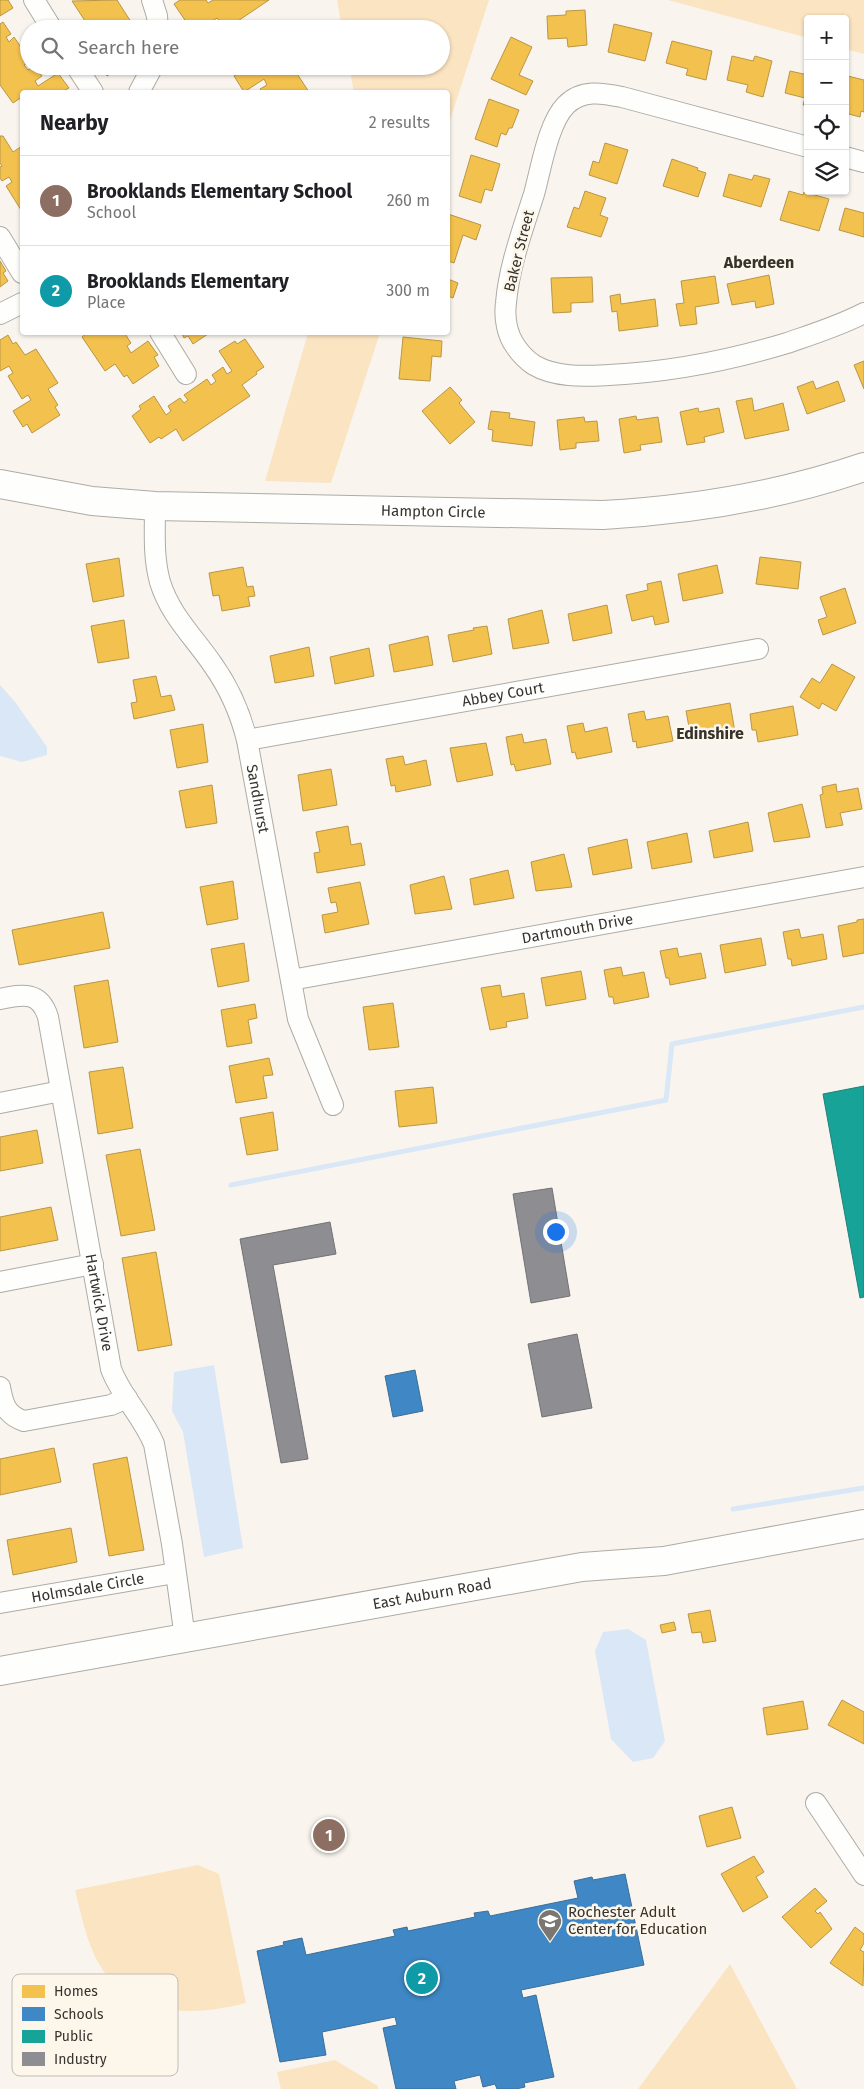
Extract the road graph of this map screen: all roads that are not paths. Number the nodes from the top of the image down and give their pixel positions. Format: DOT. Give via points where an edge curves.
graph roads {
  1 [pos="34,0"];
  2 [pos="152,0"];
  3 [pos="46,20"];
  4 [pos="157,20"];
  5 [pos="82,75"];
  6 [pos="148,75"];
  7 [pos="92,90"];
  8 [pos="140,90"];
  9 [pos="804,146"];
  10 [pos="849,158"];
  11 [pos="864,162"];
  12 [pos="0,237"];
  13 [pos="20,270"];
  14 [pos="20,304"];
  15 [pos="864,313"];
  16 [pos="0,314"];
  17 [pos="162,335"];
  18 [pos="186,374"];
  19 [pos="864,467"];
  20 [pos="0,484"];
  21 [pos="155,506"];
  22 [pos="758,649"];
  23 [pos="248,740"];
  24 [pos="864,877"];
  25 [pos="291,980"];
  26 [pos="0,999"];
  27 [pos="61,1091"];
  28 [pos="0,1103"];
  29 [pos="333,1105"];
  30 [pos="93,1264"];
  31 [pos="0,1282"];
  32 [pos="0,1387"];
  33 [pos="127,1398"];
  34 [pos="864,1524"];
  35 [pos="175,1572"];
  36 [pos="0,1603"];
  37 [pos="185,1638"];
  38 [pos="0,1671"];
  39 [pos="816,1803"];
  40 [pos="864,1875"];
  1 -- 3 [label="street"];
  2 -- 4 [label="street"];
  5 -- 7 [label="street"];
  6 -- 8 [label="street"];
  9 -- 15 [label="street, Baker Street" via="601,93 575,98 565,106 552,131 510,277 506,304 509,334 515,346 534,365 566,375 616,375 682,368 737,357 816,334"];
  10 -- 11 [label="street"];
  12 -- 13 [label="street"];
  14 -- 16 [label="street"];
  17 -- 18 [label="street"];
  19 -- 21 [label="main road, Hampton Circle" via="737,501 640,513 551,515"];
  20 -- 21 [label="main road, Hampton Circle" via="92,501"];
  21 -- 23 [label="street, Sandhurst" via="156,557 163,588 176,616 229,688"];
  22 -- 23 [label="street, Abbey Court"];
  23 -- 25 [label="street, Sandhurst"];
  24 -- 25 [label="street, Dartmouth Drive"];
  25 -- 29 [label="street, Sandhurst" via="298,1019"];
  26 -- 27 [label="street, Hartwick Drive" via="26,995 36,998 45,1007"];
  27 -- 28 [label="street"];
  27 -- 30 [label="street, Hartwick Drive"];
  30 -- 31 [label="street"];
  30 -- 33 [label="street, Hartwick Drive" via="111,1369"];
  32 -- 33 [label="street" via="8,1412 24,1421 111,1405"];
  33 -- 35 [label="street, Hartwick Drive" via="154,1444"];
  34 -- 37 [label="main road, East Auburn Road" via="664,1561 582,1568"];
  35 -- 36 [label="street, Holmsdale Circle"];
  35 -- 37 [label="street, Hartwick Drive"];
  37 -- 38 [label="main road, East Auburn Road"];
  39 -- 40 [label="street"];
}
